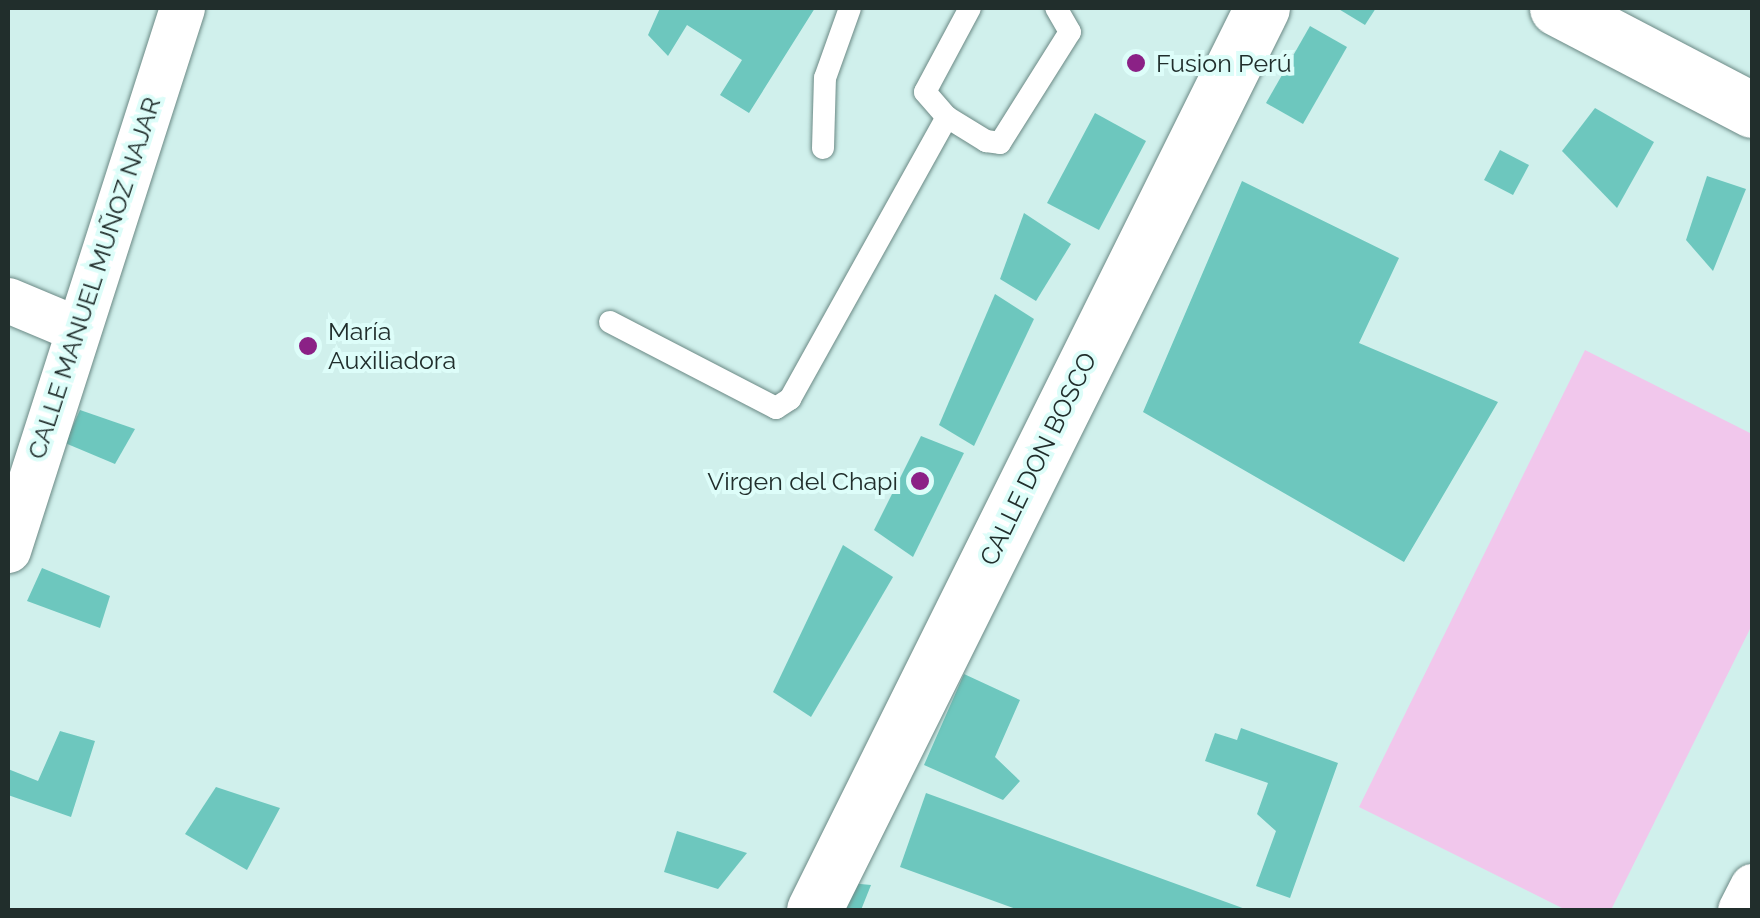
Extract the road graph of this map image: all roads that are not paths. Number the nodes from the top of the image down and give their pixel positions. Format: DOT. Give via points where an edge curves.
graph roads {
  1 [pos="182,8"];
  2 [pos="850,8"];
  3 [pos="970,8"];
  4 [pos="1056,8"];
  5 [pos="1262,8"];
  6 [pos="1557,8"];
  7 [pos="1752,110"];
  8 [pos="947,116"];
  9 [pos="822,148"];
  10 [pos="8,300"];
  11 [pos="610,322"];
  12 [pos="77,329"];
  13 [pos="8,550"];
  14 [pos="1752,886"];
  15 [pos="814,910"];
  16 [pos="1740,910"];
  1 -- 12 [label="street, CALLE MANUEL MUÑOZ NAJAR"];
  2 -- 9 [label="lane" via="825,78"];
  3 -- 8 [label="lane" via="925,92"];
  4 -- 8 [label="lane" via="1070,32 1012,133 1000,143 986,142"];
  5 -- 15 [label="street, CALLE DON BOSCO"];
  6 -- 7 [label="street"];
  8 -- 11 [label="lane" via="790,398 776,408"];
  10 -- 12 [label="street"];
  12 -- 13 [label="street, CALLE MANUEL MUÑOZ NAJAR"];
  14 -- 16 [label="street"];
}
